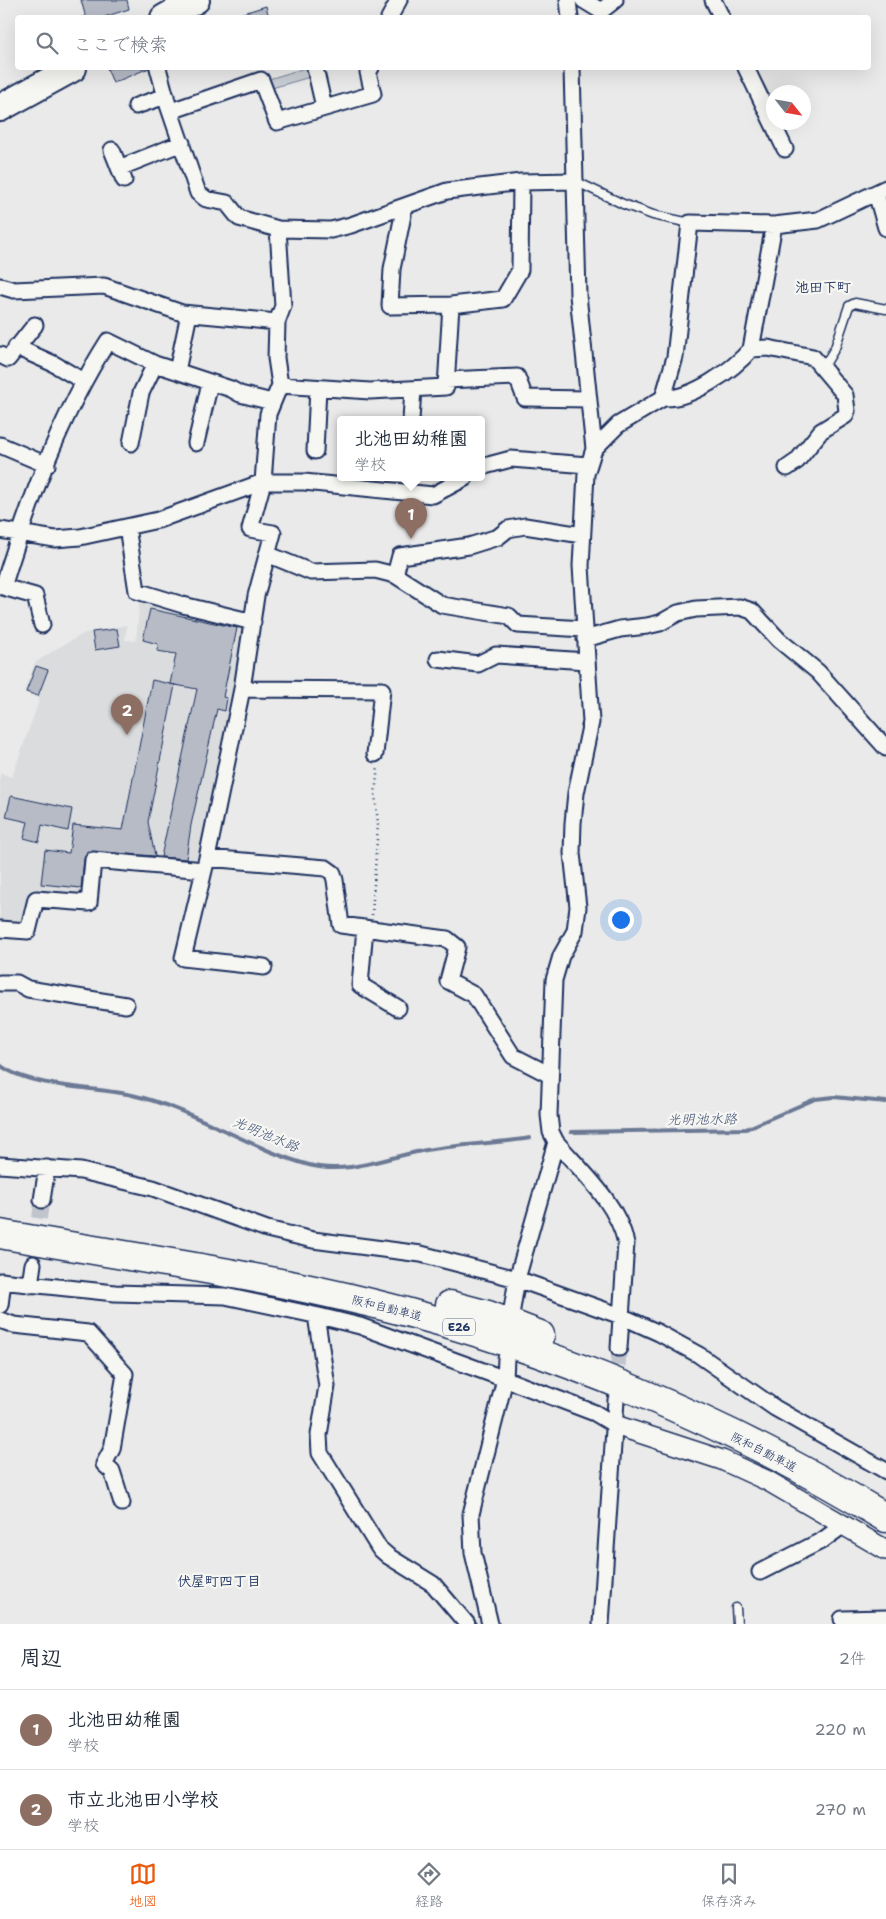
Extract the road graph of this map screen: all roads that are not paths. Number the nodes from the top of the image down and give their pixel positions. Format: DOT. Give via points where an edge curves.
graph roads {
  1 [pos="196,0"];
  2 [pos="399,0"];
  3 [pos="568,0"];
  4 [pos="583,0"];
  5 [pos="615,0"];
  6 [pos="713,0"];
  7 [pos="169,15"];
  8 [pos="391,15"];
  9 [pos="570,15"];
  10 [pos="720,15"];
  11 [pos="70,70"];
  12 [pos="159,70"];
  13 [pos="315,70"];
  14 [pos="370,70"];
  15 [pos="572,70"];
  16 [pos="747,70"];
  17 [pos="166,96"];
  18 [pos="136,106"];
  19 [pos="324,107"];
  20 [pos="0,108"];
  21 [pos="171,111"];
  22 [pos="182,143"];
  23 [pos="785,149"];
  24 [pos="112,150"];
  25 [pos="575,181"];
  26 [pos="520,182"];
  27 [pos="881,191"];
  28 [pos="402,208"];
  29 [pos="690,223"];
  30 [pos="774,225"];
  31 [pos="278,228"];
  32 [pos="886,228"];
  33 [pos="0,286"];
  34 [pos="451,305"];
  35 [pos="886,309"];
  36 [pos="189,314"];
  37 [pos="277,322"];
  38 [pos="35,325"];
  39 [pos="16,347"];
  40 [pos="752,349"];
  41 [pos="0,355"];
  42 [pos="155,364"];
  43 [pos="823,368"];
  44 [pos="177,372"];
  45 [pos="446,380"];
  46 [pos="83,381"];
  47 [pos="210,383"];
  48 [pos="280,385"];
  49 [pos="318,388"];
  50 [pos="413,388"];
  51 [pos="663,398"];
  52 [pos="588,399"];
  53 [pos="272,402"];
  54 [pos="411,416"];
  55 [pos="131,442"];
  56 [pos="196,443"];
  57 [pos="0,445"];
  58 [pos="594,449"];
  59 [pos="315,452"];
  60 [pos="47,465"];
  61 [pos="588,465"];
  62 [pos="485,466"];
  63 [pos="787,468"];
  64 [pos="460,481"];
  65 [pos="263,482"];
  66 [pos="404,485"];
  67 [pos="127,527"];
  68 [pos="0,530"];
  69 [pos="19,533"];
  70 [pos="582,535"];
  71 [pos="268,554"];
  72 [pos="395,575"];
  73 [pos="253,622"];
  74 [pos="42,625"];
  75 [pos="584,634"];
  76 [pos="438,659"];
  77 [pos="587,661"];
  78 [pos="242,689"];
  79 [pos="886,748"];
  80 [pos="375,754"];
  81 [pos="206,864"];
  82 [pos="368,928"];
  83 [pos="0,929"];
  84 [pos="264,967"];
  85 [pos="0,984"];
  86 [pos="126,1005"];
  87 [pos="398,1008"];
  88 [pos="550,1075"];
  89 [pos="556,1142"];
  90 [pos="0,1165"];
  91 [pos="47,1168"];
  92 [pos="42,1200"];
  93 [pos="0,1216"];
  94 [pos="0,1234"];
  95 [pos="33,1264"];
  96 [pos="517,1279"];
  97 [pos="2,1281"];
  98 [pos="30,1285"];
  99 [pos="0,1305"];
  100 [pos="512,1309"];
  101 [pos="319,1316"];
  102 [pos="621,1316"];
  103 [pos="0,1320"];
  104 [pos="619,1348"];
  105 [pos="506,1358"];
  106 [pos="505,1379"];
  107 [pos="616,1400"];
  108 [pos="615,1424"];
  109 [pos="886,1471"];
  110 [pos="886,1497"];
  111 [pos="122,1504"];
  112 [pos="886,1518"];
  113 [pos="844,1524"];
  114 [pos="886,1550"];
  115 [pos="760,1572"];
  116 [pos="736,1608"];
  117 [pos="886,1618"];
  118 [pos="850,1620"];
  119 [pos="467,1624"];
  120 [pos="490,1624"];
  121 [pos="601,1624"];
  122 [pos="737,1624"];
  1 -- 7 [label="highway"];
  2 -- 8 [label="street"];
  3 -- 9 [label="street"];
  4 -- 5 [label="street" via="601,11"];
  6 -- 10 [label="street"];
  11 -- 20 [label="highway"];
  12 -- 17 [label="street"];
  13 -- 19 [label="street"];
  14 -- 19 [label="street" via="373,100"];
  15 -- 25 [label="street"];
  16 -- 23 [label="street"];
  17 -- 18 [label="street"];
  17 -- 21 [label="street"];
  19 -- 21 [label="street" via="277,122 261,80"];
  21 -- 22 [label="street"];
  22 -- 24 [label="street" via="121,174"];
  22 -- 31 [label="street" via="198,193 206,199 227,203 239,218"];
  25 -- 26 [label="street"];
  25 -- 29 [label="lane" via="645,212"];
  25 -- 52 [label="street" via="578,295"];
  26 -- 28 [label="street" via="447,191"];
  26 -- 34 [label="street" via="520,270 503,298"];
  27 -- 30 [label="street" via="818,220"];
  27 -- 32 [label="street"];
  28 -- 31 [label="street" via="331,230"];
  28 -- 34 [label="street" via="392,269 390,306"];
  29 -- 30 [label="street"];
  29 -- 51 [label="street" via="674,357"];
  30 -- 40 [label="street"];
  31 -- 37 [label="street" via="283,306"];
  33 -- 36 [label="street" via="14,290 104,286"];
  34 -- 45 [label="street"];
  35 -- 43 [label="lane" via="855,303 849,306 835,348"];
  36 -- 37 [label="street"];
  36 -- 44 [label="street"];
  37 -- 48 [label="street" via="276,358"];
  38 -- 39 [label="street"];
  39 -- 41 [label="street" via="8,359"];
  39 -- 46 [label="street"];
  40 -- 43 [label="street" via="768,348 813,357"];
  40 -- 51 [label="street" via="705,386 673,399"];
  42 -- 44 [label="street"];
  42 -- 46 [label="street" via="108,341"];
  42 -- 55 [label="street" via="141,393"];
  43 -- 63 [label="street" via="845,395 848,411 821,431 798,461"];
  44 -- 47 [label="street"];
  45 -- 50 [label="street" via="446,387"];
  45 -- 52 [label="street" via="517,377 525,398"];
  46 -- 60 [label="street"];
  47 -- 53 [label="street"];
  47 -- 56 [label="street"];
  48 -- 49 [label="street"];
  48 -- 53 [label="street"];
  49 -- 50 [label="street" via="370,391"];
  49 -- 59 [label="street"];
  50 -- 54 [label="street"];
  51 -- 58 [label="street" via="618,425"];
  52 -- 58 [label="street"];
  53 -- 65 [label="street" via="268,414"];
  57 -- 60 [label="street"];
  58 -- 61 [label="street"];
  60 -- 69 [label="street"];
  61 -- 62 [label="street" via="510,459"];
  61 -- 70 [label="street"];
  64 -- 66 [label="street" via="434,495"];
  65 -- 66 [label="street"];
  65 -- 67 [label="street" via="158,520"];
  65 -- 71 [label="street" via="250,529 273,533"];
  67 -- 69 [label="street" via="55,539"];
  67 -- 73 [label="street" via="137,591"];
  68 -- 69 [label="street"];
  69 -- 74 [label="street" via="3,587 35,596"];
  70 -- 72 [label="street" via="525,526 508,529 469,546 400,556"];
  70 -- 75 [label="street"];
  71 -- 72 [label="street" via="311,572 375,570"];
  71 -- 73 [label="street" via="256,596"];
  72 -- 75 [label="street" via="450,608 509,616 518,625"];
  73 -- 78 [label="street"];
  75 -- 77 [label="street"];
  75 -- 79 [label="street" via="647,626 678,613 696,610 740,607 752,611 779,640 818,672"];
  76 -- 77 [label="street" via="478,664 496,655"];
  77 -- 88 [label="street" via="590,722 573,822 572,853 578,907 575,931 561,956 554,980"];
  78 -- 80 [label="street" via="382,690"];
  78 -- 81 [label="street"];
  81 -- 82 [label="street" via="326,868 333,872 341,925"];
  81 -- 83 [label="street" via="93,860 89,903 36,899 28,932"];
  81 -- 84 [label="street" via="183,958"];
  82 -- 87 [label="street" via="360,985"];
  82 -- 88 [label="street" via="447,939 458,946 448,981 474,995 513,1056"];
  85 -- 86 [label="street" via="16,983 28,989"];
  88 -- 89 [label="street" via="549,1116"];
  89 -- 96 [label="street"];
  89 -- 102 [label="street" via="611,1206 623,1228 626,1243"];
  90 -- 91 [label="street"];
  91 -- 92 [label="street"];
  91 -- 96 [label="street" via="81,1171 153,1188 267,1228 313,1240 421,1254"];
  93 -- 110 [label="highway, 阪和自動車道 / E26" via="269,1262 376,1285 488,1316 642,1373 776,1436"];
  94 -- 112 [label="highway, 阪和自動車道 / E26" via="264,1280 370,1303 480,1333 633,1389 768,1453"];
  95 -- 98 [label="street"];
  96 -- 100 [label="street"];
  96 -- 102 [label="street"];
  97 -- 98 [label="street"];
  97 -- 99 [label="street"];
  98 -- 101 [label="street" via="115,1293 225,1296"];
  101 -- 106 [label="street" via="360,1326"];
  101 -- 119 [label="street" via="317,1322 327,1386 319,1435 320,1454 379,1548 433,1584"];
  102 -- 104 [label="street"];
  102 -- 109 [label="street" via="700,1355 775,1408"];
  103 -- 111 [label="street" via="14,1325 88,1333 126,1374 112,1448 104,1464 112,1470"];
  105 -- 106 [label="street"];
  106 -- 108 [label="street" via="595,1413"];
  106 -- 120 [label="street" via="471,1514 473,1553"];
  107 -- 108 [label="street"];
  108 -- 113 [label="street" via="722,1460 768,1481"];
  108 -- 121 [label="street"];
  113 -- 114 [label="street"];
  113 -- 115 [label="street" via="823,1540"];
  116 -- 122 [label="lane"];
  117 -- 118 [label="street"];
}
